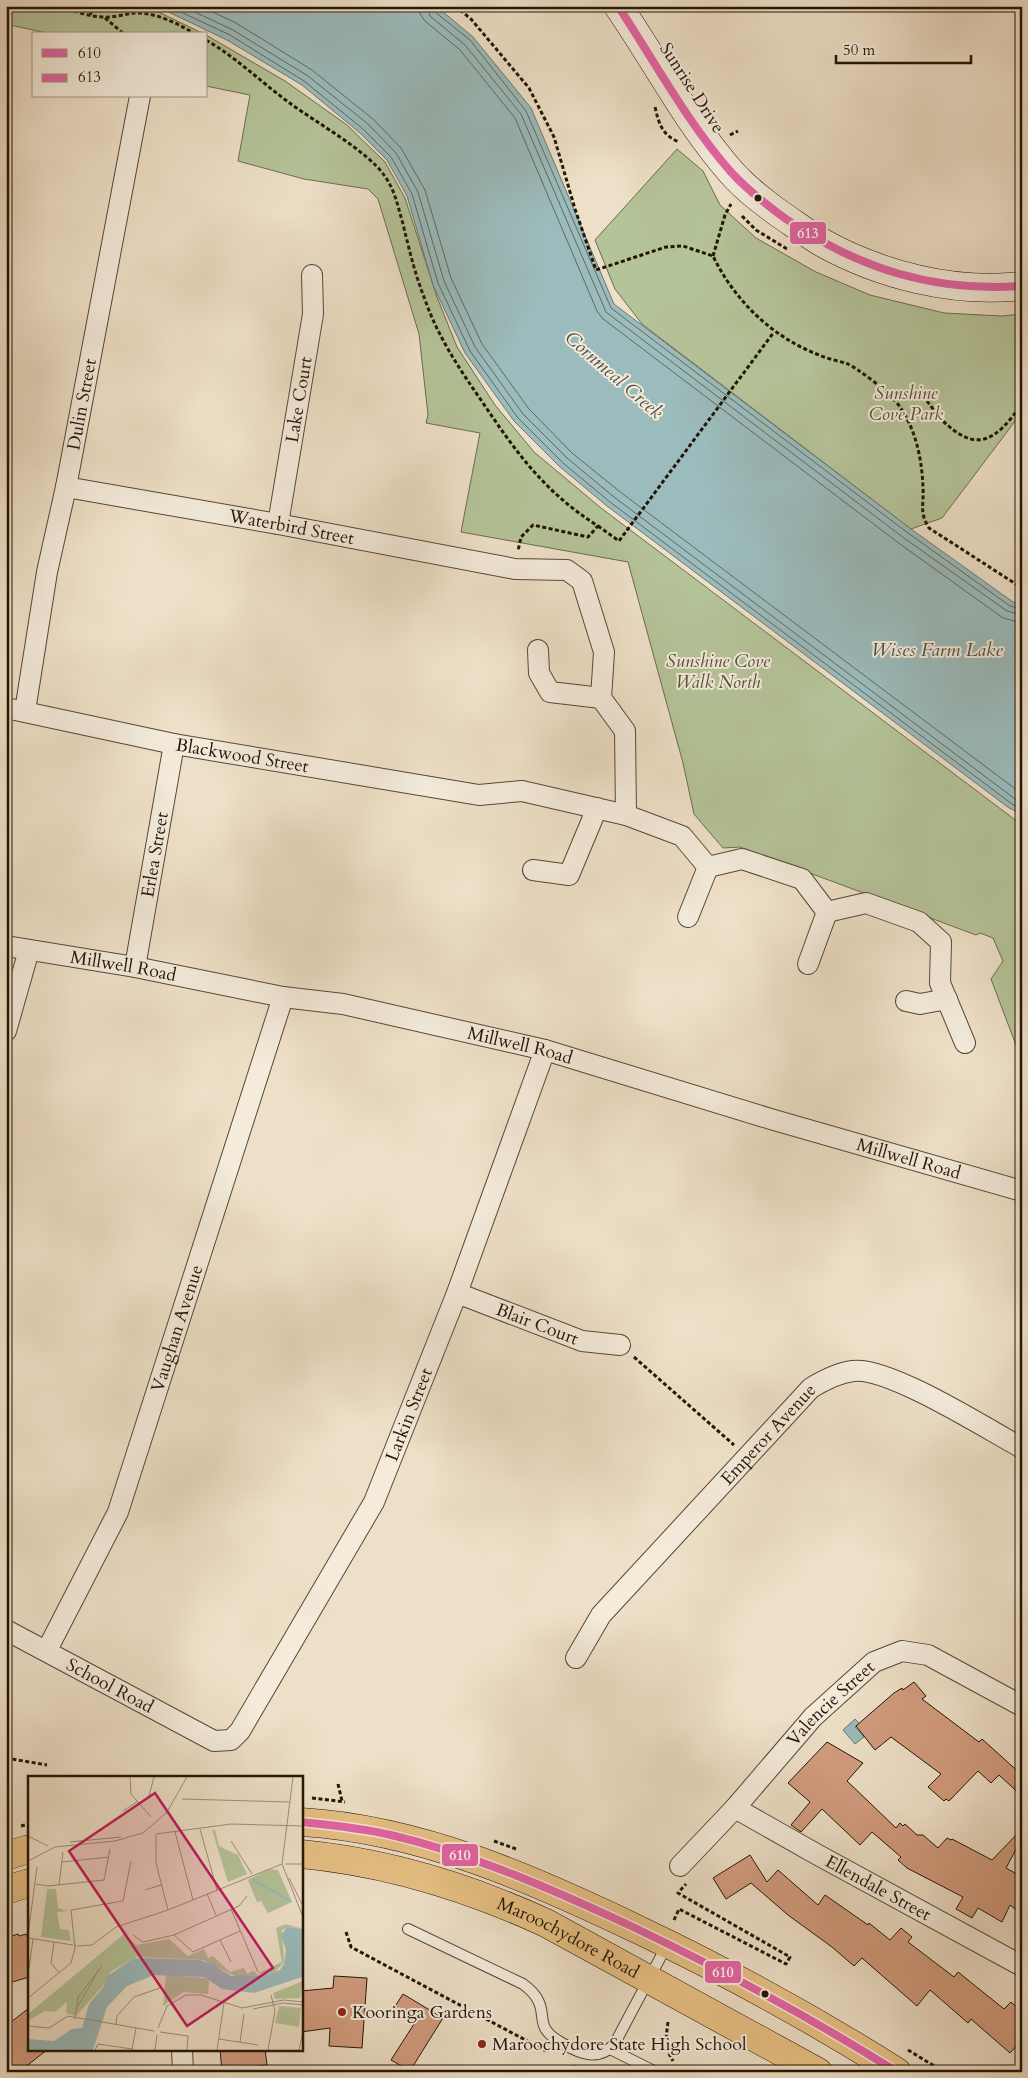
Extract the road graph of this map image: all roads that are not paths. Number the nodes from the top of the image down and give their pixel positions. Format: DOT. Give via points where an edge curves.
graph roads {
  1 [pos="618,6"];
  2 [pos="638,6"];
  3 [pos="670,55"];
  4 [pos="140,98"];
  5 [pos="696,125"];
  6 [pos="784,216"];
  7 [pos="312,275"];
  8 [pos="1022,286"];
  9 [pos="66,487"];
  10 [pos="278,524"];
  11 [pos="538,650"];
  12 [pos="601,698"];
  13 [pos="16,709"];
  14 [pos="174,744"];
  15 [pos="597,808"];
  16 [pos="626,815"];
  17 [pos="708,867"];
  18 [pos="532,870"];
  19 [pos="827,912"];
  20 [pos="688,918"];
  21 [pos="6,946"];
  22 [pos="29,950"];
  23 [pos="808,964"];
  24 [pos="135,967"];
  25 [pos="283,997"];
  26 [pos="946,999"];
  27 [pos="906,1001"];
  28 [pos="6,1031"];
  29 [pos="965,1043"];
  30 [pos="545,1050"];
  31 [pos="1022,1191"];
  32 [pos="457,1293"];
  33 [pos="620,1345"];
  34 [pos="1022,1448"];
  35 [pos="6,1630"];
  36 [pos="47,1650"];
  37 [pos="576,1658"];
  38 [pos="1022,1706"];
  39 [pos="214,1741"];
  40 [pos="735,1808"];
  41 [pos="302,1822"];
  42 [pos="28,1848"];
  43 [pos="302,1854"];
  44 [pos="6,1856"];
  45 [pos="680,1866"];
  46 [pos="28,1883"];
  47 [pos="6,1890"];
  48 [pos="408,1929"];
  49 [pos="671,1932"];
  50 [pos="1022,1966"];
  51 [pos="649,1980"];
  52 [pos="610,2049"];
  53 [pos="182,2050"];
  54 [pos="184,2072"];
  55 [pos="656,2072"];
  56 [pos="818,2072"];
  57 [pos="897,2072"];
  1 -- 5 [label="street, Sunrise Drive"];
  2 -- 3 [label="street, Sunrise Drive"];
  3 -- 5 [label="street" via="698,113"];
  3 -- 6 [label="street, Sunrise Drive" via="750,177"];
  4 -- 9 [label="street, Dulin Street"];
  5 -- 6 [label="street, Sunrise Drive" via="738,180"];
  6 -- 8 [label="street, Sunrise Drive" via="820,242 881,269 957,285"];
  7 -- 10 [label="street, Lake Court" via="313,314"];
  9 -- 10 [label="street, Waterbird Street"];
  9 -- 13 [label="street, Dulin Street"];
  10 -- 12 [label="street, Waterbird Street" via="515,569 567,570 582,581 604,652"];
  11 -- 12 [label="street" via="539,673 550,692"];
  12 -- 16 [label="street" via="625,731"];
  13 -- 14 [label="street, Blackwood Street"];
  14 -- 15 [label="street, Blackwood Street" via="479,796 522,791"];
  14 -- 24 [label="street, Erlea Street"];
  15 -- 16 [label="street, Blackwood Street"];
  15 -- 18 [label="street" via="569,875"];
  16 -- 17 [label="street, Blackwood Street" via="682,836"];
  17 -- 19 [label="street" via="742,859 802,879"];
  17 -- 20 [label="street"];
  19 -- 23 [label="street"];
  19 -- 26 [label="street" via="866,903 919,922 941,942 940,983"];
  21 -- 22 [label="street, Millwell Road"];
  22 -- 24 [label="street, Millwell Road"];
  22 -- 28 [label="street"];
  24 -- 25 [label="street, Millwell Road"];
  25 -- 30 [label="street, Millwell Road" via="343,1004"];
  25 -- 36 [label="street, Vaughan Avenue" via="118,1512"];
  26 -- 27 [label="street" via="920,1004"];
  26 -- 29 [label="street"];
  30 -- 31 [label="street, Millwell Road"];
  30 -- 32 [label="street, Larkin Street"];
  32 -- 33 [label="street, Blair Court" via="582,1341"];
  32 -- 39 [label="street, Larkin Street" via="374,1502 240,1731 231,1740"];
  34 -- 37 [label="street, Emperor Avenue" via="903,1383 877,1373 854,1370 836,1374 810,1388 601,1615"];
  35 -- 36 [label="street, School Road"];
  36 -- 39 [label="street, School Road"];
  38 -- 40 [label="street, Valencie Street" via="928,1655 902,1651 874,1662 813,1717"];
  40 -- 45 [label="street, Valencie Street"];
  40 -- 50 [label="street, Ellendale Street"];
  41 -- 49 [label="main road, Maroochydore Road" via="373,1832 462,1856"];
  42 -- 44 [label="main road"];
  43 -- 51 [label="main road, Maroochydore Road" via="374,1864 470,1891 546,1923"];
  46 -- 47 [label="main road"];
  48 -- 52 [label="lane" via="523,1984 535,1993 539,2001 547,2032 572,2049 596,2055"];
  49 -- 51 [label="lane"];
  49 -- 57 [label="main road, Maroochydore Road"];
  51 -- 52 [label="lane"];
  51 -- 56 [label="main road, Maroochydore Road"];
  52 -- 55 [label="lane"];
  53 -- 54 [label="street"];
}
